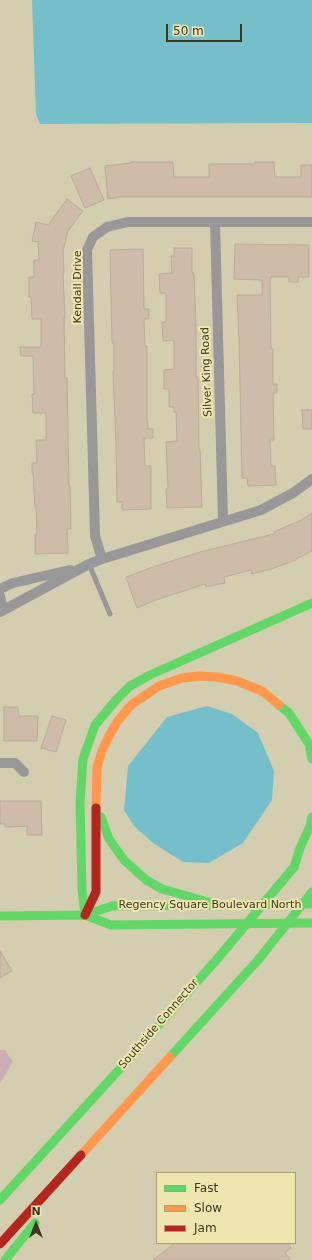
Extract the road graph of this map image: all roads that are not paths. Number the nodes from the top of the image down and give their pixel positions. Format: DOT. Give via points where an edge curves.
graph roads {
  1 [pos="215,222"];
  2 [pos="312,222"];
  3 [pos="312,479"];
  4 [pos="223,521"];
  5 [pos="102,559"];
  6 [pos="86,566"];
  7 [pos="0,589"];
  8 [pos="0,596"];
  9 [pos="312,603"];
  10 [pos="1,610"];
  11 [pos="110,614"];
  12 [pos="312,759"];
  13 [pos="0,763"];
  14 [pos="24,772"];
  15 [pos="96,793"];
  16 [pos="312,817"];
  17 [pos="312,843"];
  18 [pos="296,865"];
  19 [pos="312,892"];
  20 [pos="312,904"];
  21 [pos="219,905"];
  22 [pos="85,915"];
  23 [pos="0,916"];
  24 [pos="312,923"];
  25 [pos="109,1124"];
  26 [pos="74,1176"];
  27 [pos="0,1200"];
  28 [pos="39,1218"];
  29 [pos="0,1244"];
  30 [pos="5,1260"];
  1 -- 2 [label="street, Kendall Drive"];
  1 -- 4 [label="street, Silver King Road"];
  1 -- 5 [label="street, Kendall Drive" via="128,222 107,226 93,236 87,250 95,536"];
  3 -- 4 [label="street" via="293,493 261,510"];
  4 -- 5 [label="street"];
  5 -- 6 [label="street"];
  6 -- 7 [label="street" via="13,583"];
  6 -- 10 [label="street"];
  6 -- 11 [label="lane"];
  8 -- 10 [label="street"];
  9 -- 22 [label="main road" via="130,686 95,725 83,759 80,802"];
  12 -- 15 [label="main road" via="309,744 289,712 262,691 237,681 217,677 182,678 149,692 131,705 117,722 108,736 97,767"];
  13 -- 14 [label="street" via="15,763"];
  15 -- 21 [label="main road" via="108,839 134,870 162,889"];
  15 -- 22 [label="main road" via="96,892"];
  16 -- 18 [label="main road"];
  17 -- 18 [label="main road, Southside Connector"];
  18 -- 27 [label="main road, Southside Connector, bridge" via="127,1061"];
  19 -- 25 [label="main road, bridge" via="259,959"];
  20 -- 21 [label="main road, Regency Square Boulevard North"];
  21 -- 22 [label="main road, Regency Square Boulevard North" via="112,906"];
  22 -- 23 [label="main road, Regency Square Boulevard North"];
  22 -- 24 [label="main road, Regency Square Boulevard North" via="111,925"];
  25 -- 26 [label="main road"];
  25 -- 29 [label="main road"];
  28 -- 30 [label="main road"];
}
